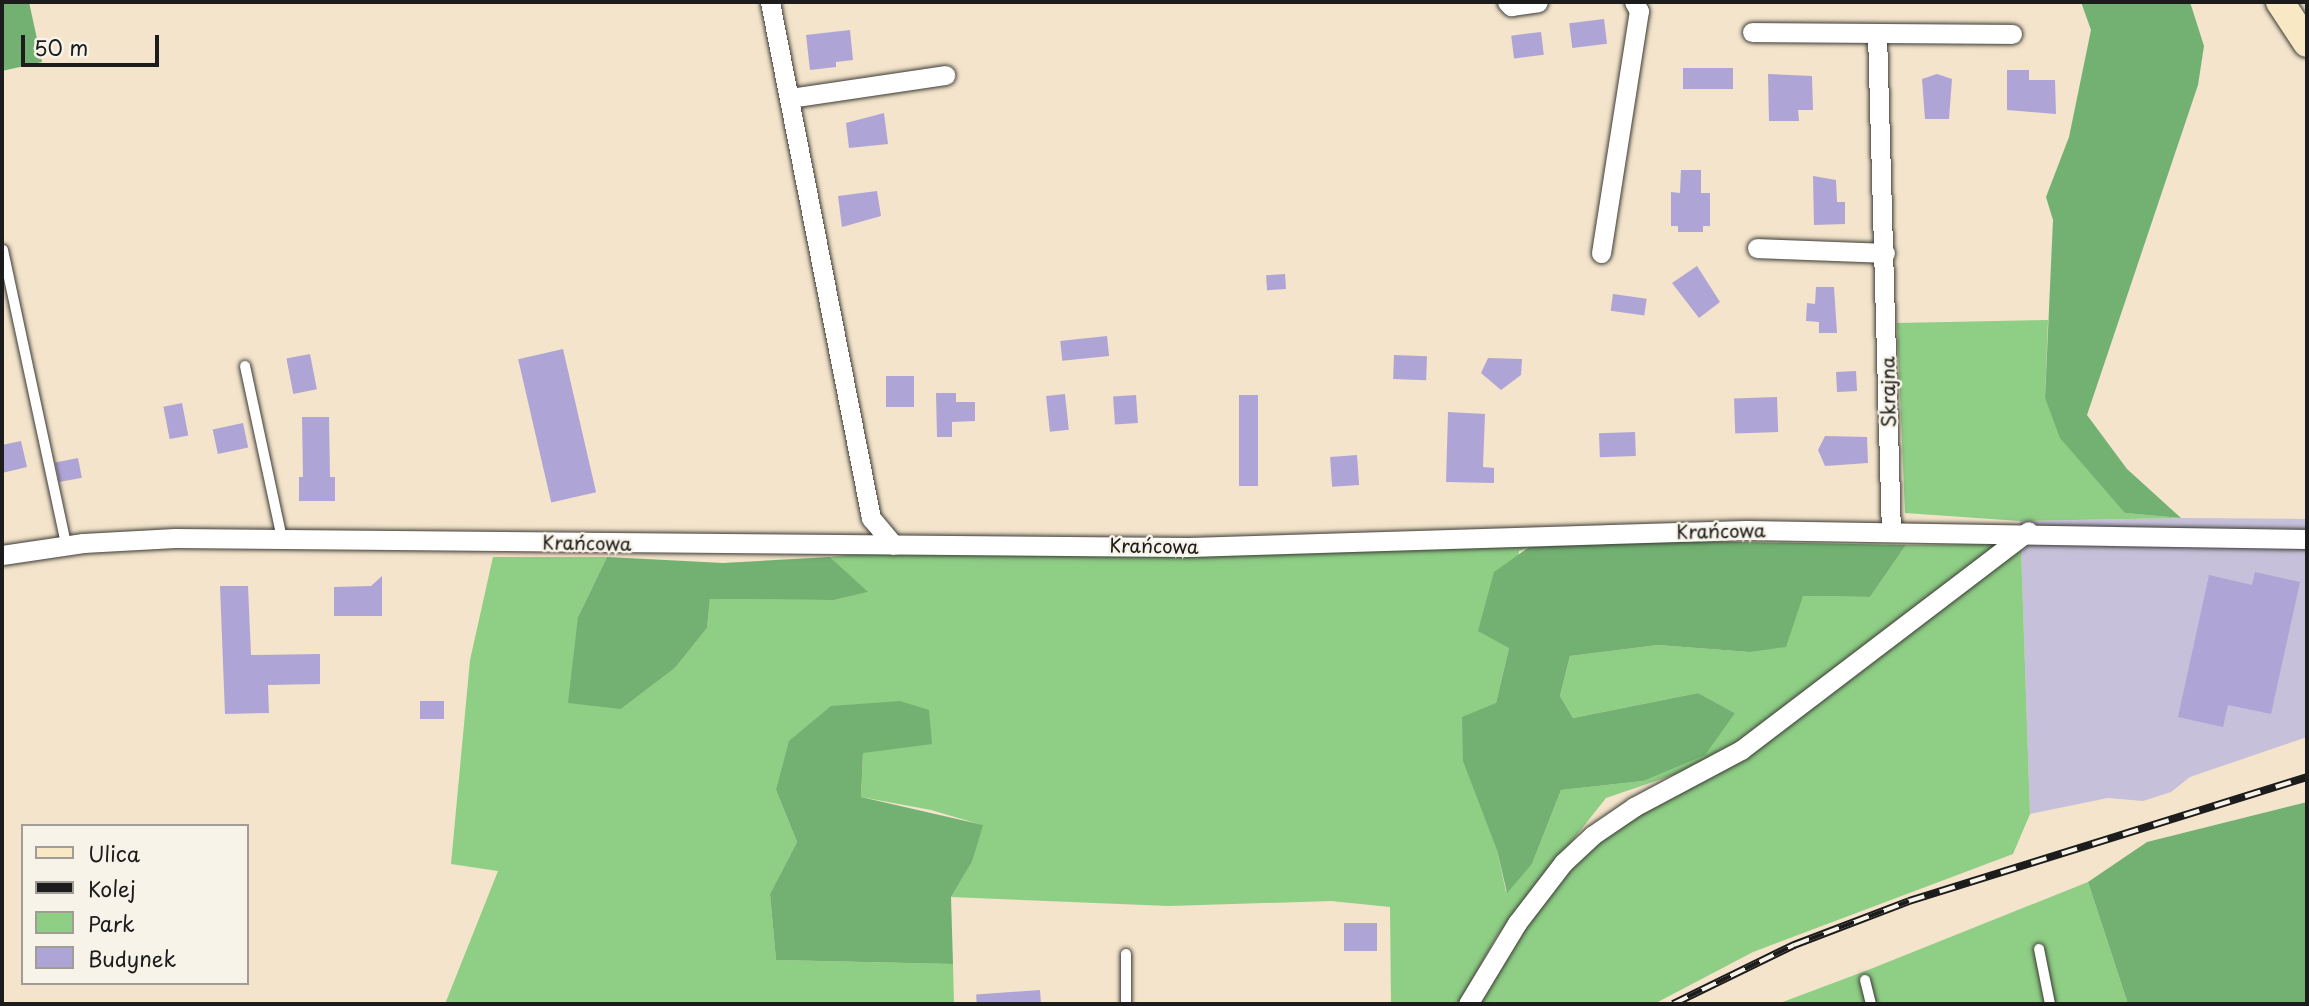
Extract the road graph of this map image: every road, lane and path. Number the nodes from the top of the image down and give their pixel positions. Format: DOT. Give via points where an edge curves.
graph roads {
  1 [pos="770,2"];
  2 [pos="1507,2"];
  3 [pos="1538,2"];
  4 [pos="1634,2"];
  5 [pos="2280,2"];
  6 [pos="1752,32"];
  7 [pos="1877,33"];
  8 [pos="2012,34"];
  9 [pos="2307,43"];
  10 [pos="945,75"];
  11 [pos="790,98"];
  12 [pos="1757,248"];
  13 [pos="3,250"];
  14 [pos="1601,253"];
  15 [pos="1885,253"];
  16 [pos="245,366"];
  17 [pos="2028,531"];
  18 [pos="1891,532"];
  19 [pos="282,538"];
  20 [pos="2307,539"];
  21 [pos="66,545"];
  22 [pos="894,545"];
  23 [pos="2,555"];
  24 [pos="2039,949"];
  25 [pos="1126,954"];
  26 [pos="1866,979"];
  27 [pos="1126,1004"];
  28 [pos="1468,1004"];
  29 [pos="1871,1004"];
  30 [pos="2050,1004"];
  1 -- 11 [label="street"];
  2 -- 3 [label="street" via="1511,6"];
  4 -- 14 [label="street" via="1639,11"];
  5 -- 9 [label="main road"];
  6 -- 7 [label="street"];
  7 -- 8 [label="street"];
  7 -- 15 [label="street, Skrajna"];
  10 -- 11 [label="street"];
  11 -- 22 [label="street" via="870,518"];
  12 -- 15 [label="street"];
  13 -- 21 [label="lane"];
  15 -- 18 [label="street, Skrajna"];
  16 -- 19 [label="lane"];
  17 -- 18 [label="street, Krańcowa"];
  17 -- 20 [label="street, Krańcowa"];
  17 -- 28 [label="street" via="1741,750 1634,807 1593,835 1563,863 1517,923"];
  18 -- 22 [label="street, Krańcowa" via="1746,530 1189,547"];
  19 -- 21 [label="street, Krańcowa"];
  19 -- 22 [label="street, Krańcowa"];
  21 -- 23 [label="street, Krańcowa"];
  24 -- 30 [label="lane"];
  25 -- 27 [label="lane"];
  26 -- 29 [label="lane"];
}
